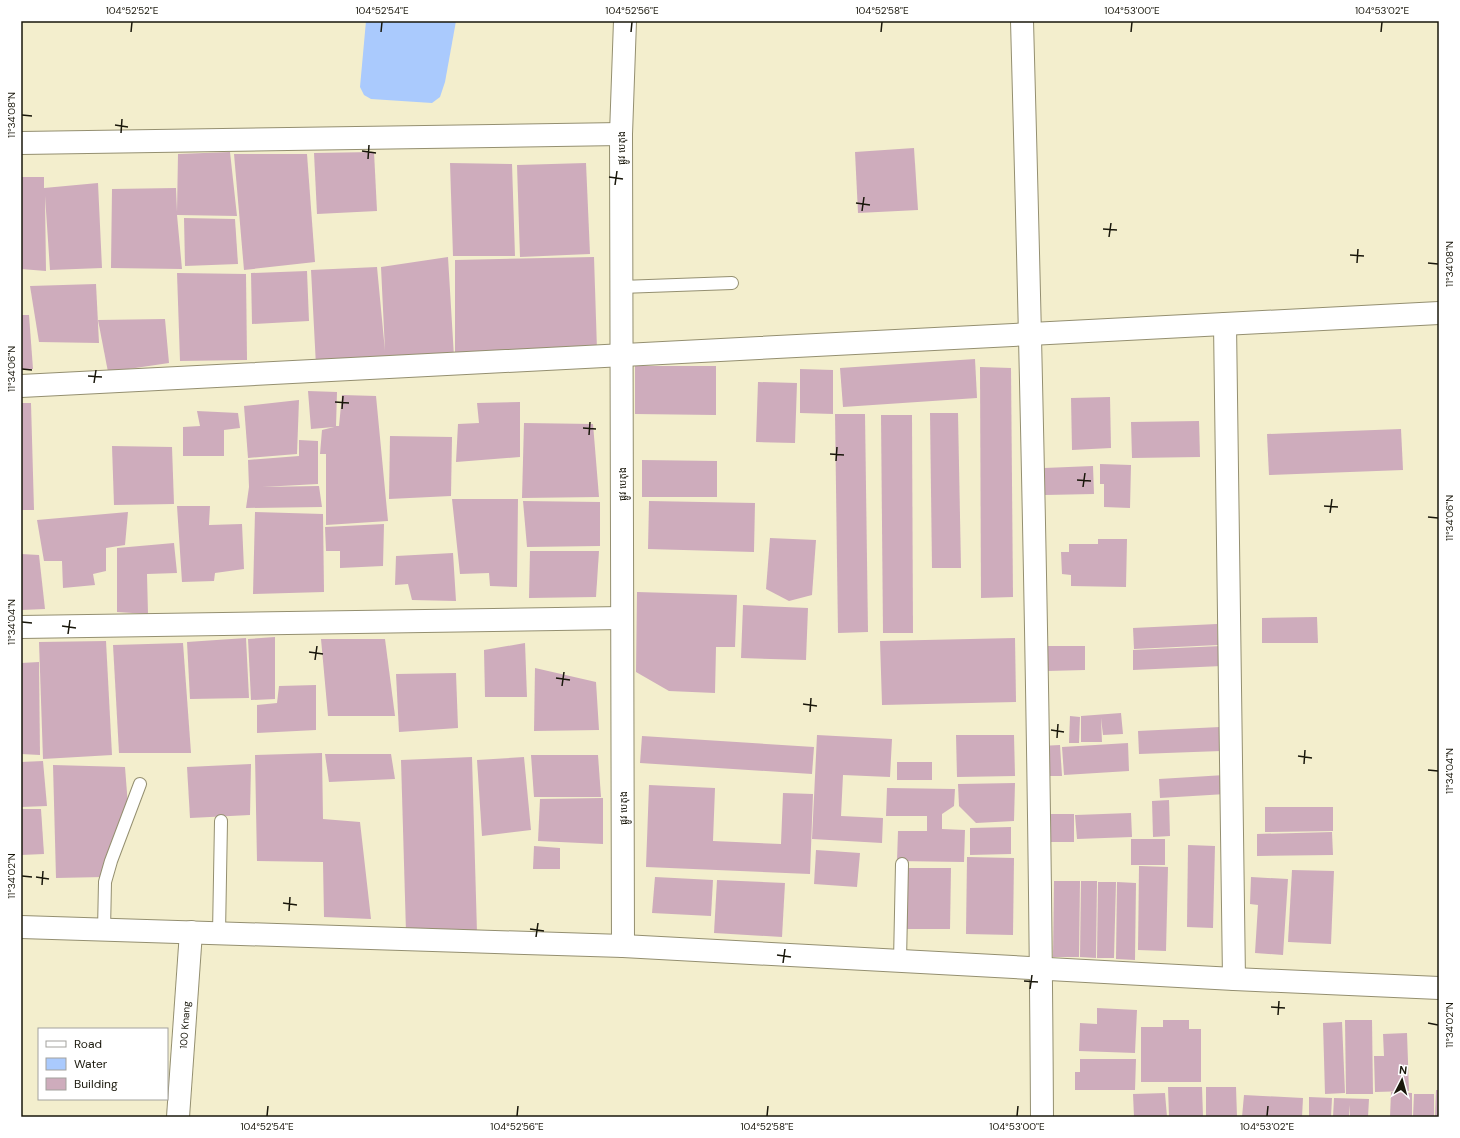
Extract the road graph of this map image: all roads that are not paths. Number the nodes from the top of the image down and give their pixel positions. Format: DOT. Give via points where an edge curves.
graph roads {
  1 [pos="625,21"];
  2 [pos="1022,21"];
  3 [pos="621,134"];
  4 [pos="21,143"];
  5 [pos="732,283"];
  6 [pos="621,287"];
  7 [pos="1439,313"];
  8 [pos="1225,324"];
  9 [pos="1031,334"];
  10 [pos="621,355"];
  11 [pos="21,386"];
  12 [pos="622,618"];
  13 [pos="21,627"];
  14 [pos="140,784"];
  15 [pos="221,821"];
  16 [pos="902,864"];
  17 [pos="21,927"];
  18 [pos="104,930"];
  19 [pos="191,932"];
  20 [pos="219,934"];
  21 [pos="623,946"];
  22 [pos="900,961"];
  23 [pos="1041,968"];
  24 [pos="1234,978"];
  25 [pos="1439,988"];
  26 [pos="178,1117"];
  27 [pos="1042,1117"];
  1 -- 3 [label="street, ផ្លូវ បេតុង"];
  2 -- 9 [label="street"];
  3 -- 4 [label="street"];
  3 -- 6 [label="street, ផ្លូវ បេតុង"];
  5 -- 6 [label="lane"];
  6 -- 10 [label="street, ផ្លូវ បេតុង"];
  7 -- 8 [label="street"];
  8 -- 9 [label="street"];
  8 -- 24 [label="street"];
  9 -- 10 [label="street"];
  9 -- 23 [label="street"];
  10 -- 11 [label="street"];
  10 -- 12 [label="street, ផ្លូវ បេតុង"];
  12 -- 13 [label="street"];
  12 -- 21 [label="street, ផ្លូវ បេតុង"];
  14 -- 18 [label="lane" via="105,882"];
  15 -- 20 [label="lane"];
  16 -- 22 [label="lane"];
  17 -- 18 [label="street"];
  18 -- 19 [label="street"];
  19 -- 20 [label="street"];
  19 -- 26 [label="street, 100 Knang"];
  20 -- 21 [label="street"];
  21 -- 22 [label="street"];
  22 -- 23 [label="street"];
  23 -- 24 [label="street"];
  23 -- 27 [label="street"];
  24 -- 25 [label="street"];
}
